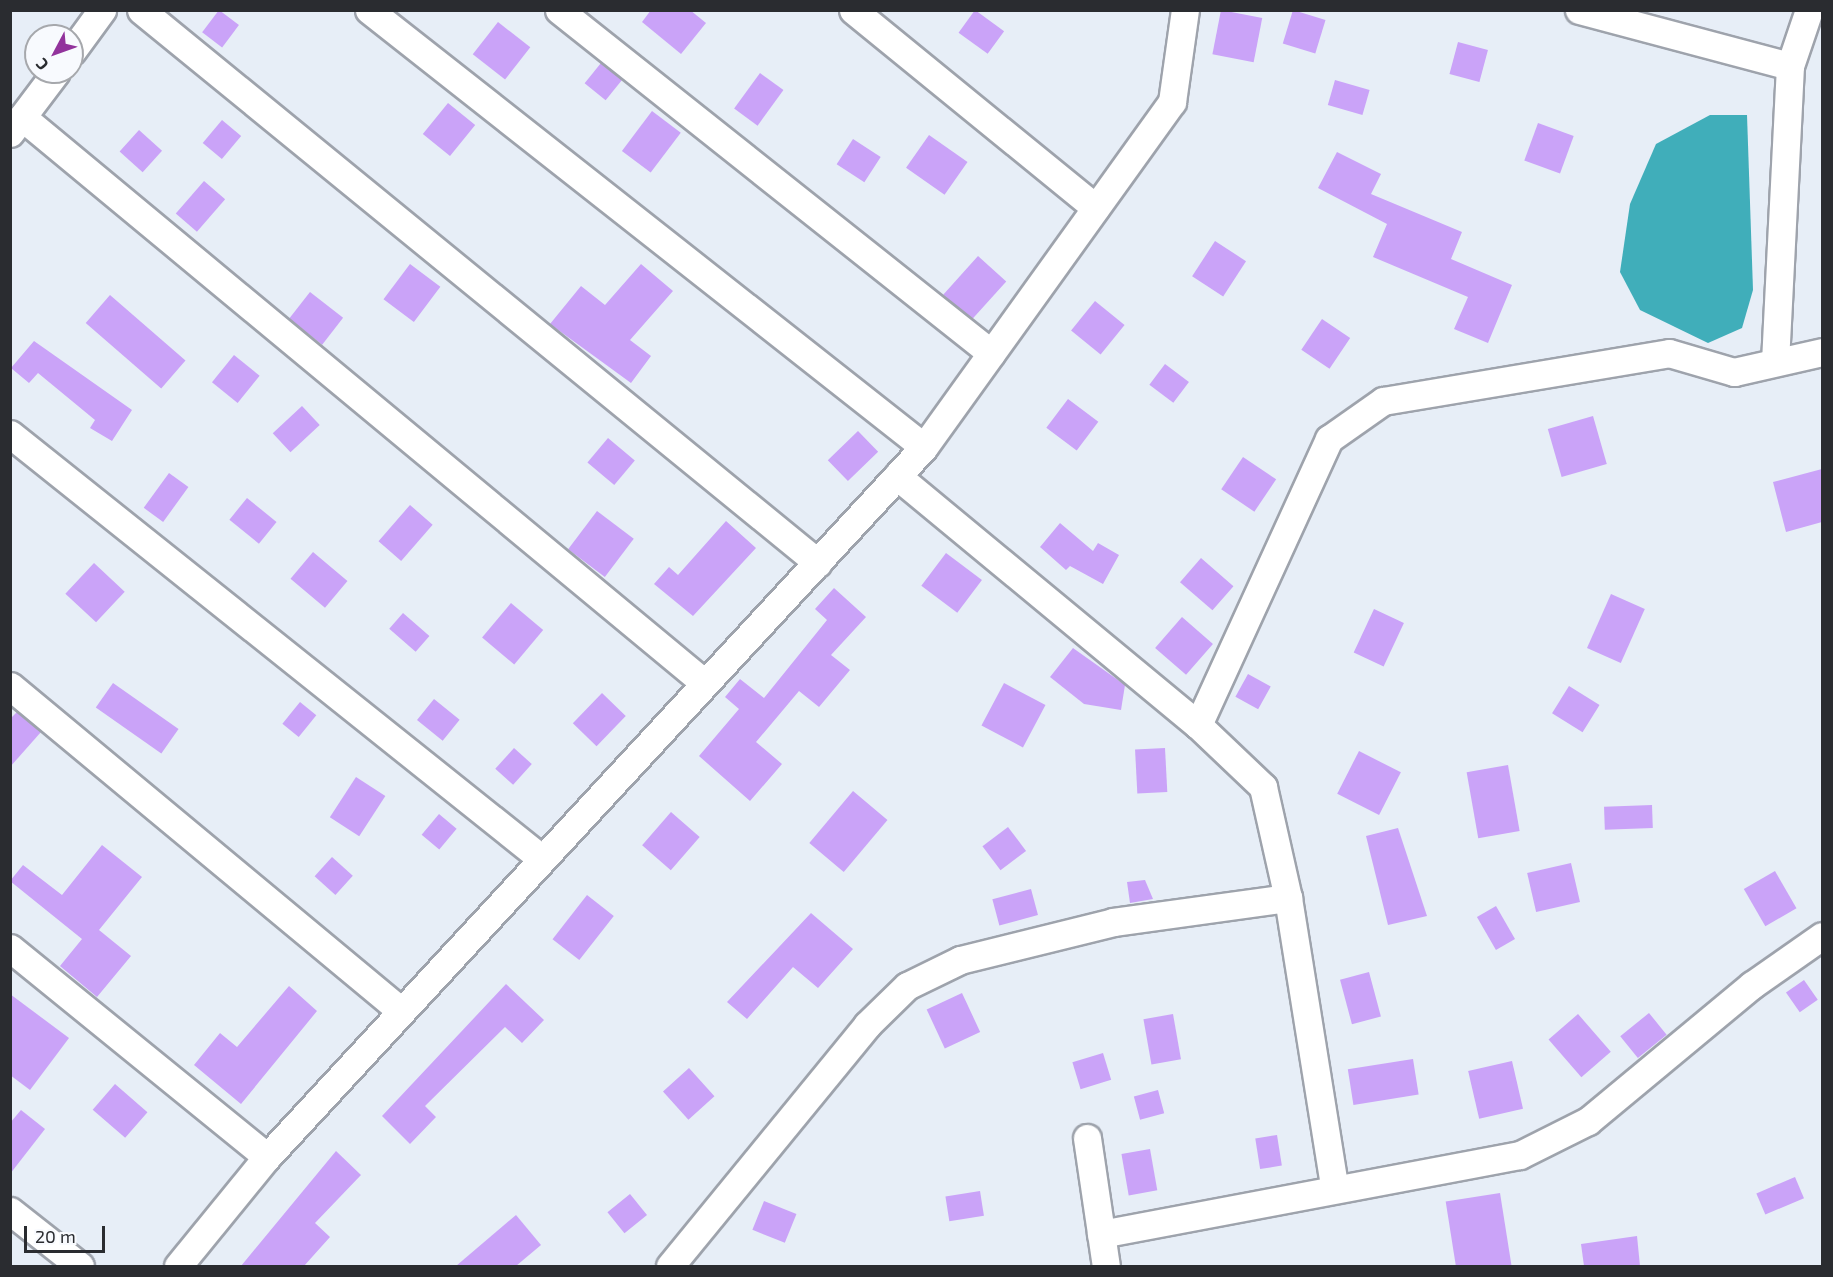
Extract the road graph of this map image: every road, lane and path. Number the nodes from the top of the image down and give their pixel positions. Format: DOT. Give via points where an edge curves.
graph roads {
  1 [pos="102,10"];
  2 [pos="141,10"];
  3 [pos="369,10"];
  4 [pos="559,10"];
  5 [pos="853,10"];
  6 [pos="1579,10"];
  7 [pos="1809,10"];
  8 [pos="1179,14"];
  9 [pos="84,35"];
  10 [pos="1790,66"];
  11 [pos="47,84"];
  12 [pos="16,125"];
  13 [pos="1096,208"];
  14 [pos="1822,352"];
  15 [pos="991,353"];
  16 [pos="1775,362"];
  17 [pos="10,434"];
  18 [pos="924,447"];
  19 [pos="897,476"];
  20 [pos="818,563"];
  21 [pos="702,681"];
  22 [pos="10,686"];
  23 [pos="1198,725"];
  24 [pos="541,858"];
  25 [pos="1288,898"];
  26 [pos="1822,936"];
  27 [pos="10,948"];
  28 [pos="400,1011"];
  29 [pos="1087,1138"];
  30 [pos="267,1157"];
  31 [pos="1334,1186"];
  32 [pos="10,1211"];
  33 [pos="1101,1234"];
  34 [pos="80,1266"];
  35 [pos="178,1266"];
  36 [pos="670,1266"];
  37 [pos="1106,1266"];
  1 -- 9 [label="street"];
  2 -- 20 [label="street"];
  3 -- 18 [label="street"];
  4 -- 15 [label="street"];
  5 -- 13 [label="street"];
  6 -- 10 [label="street"];
  7 -- 10 [label="street"];
  8 -- 13 [label="street" via="1172,102"];
  10 -- 16 [label="street"];
  11 -- 12 [label="street"];
  12 -- 21 [label="street"];
  13 -- 15 [label="street"];
  14 -- 16 [label="street"];
  15 -- 18 [label="street"];
  16 -- 23 [label="street" via="1734,372 1669,353 1383,401 1329,439"];
  17 -- 24 [label="street"];
  18 -- 19 [label="street"];
  19 -- 20 [label="street"];
  19 -- 23 [label="street"];
  20 -- 21 [label="street"];
  21 -- 24 [label="street"];
  22 -- 28 [label="street"];
  23 -- 25 [label="street" via="1263,787"];
  24 -- 28 [label="street"];
  25 -- 31 [label="street"];
  25 -- 36 [label="street" via="1113,922 960,960 907,986 867,1025"];
  26 -- 31 [label="street" via="1752,985 1588,1121 1520,1155"];
  27 -- 30 [label="street"];
  28 -- 30 [label="street"];
  29 -- 33 [label="street"];
  30 -- 35 [label="street"];
  31 -- 33 [label="street"];
  32 -- 34 [label="street"];
  33 -- 37 [label="street"];
}
